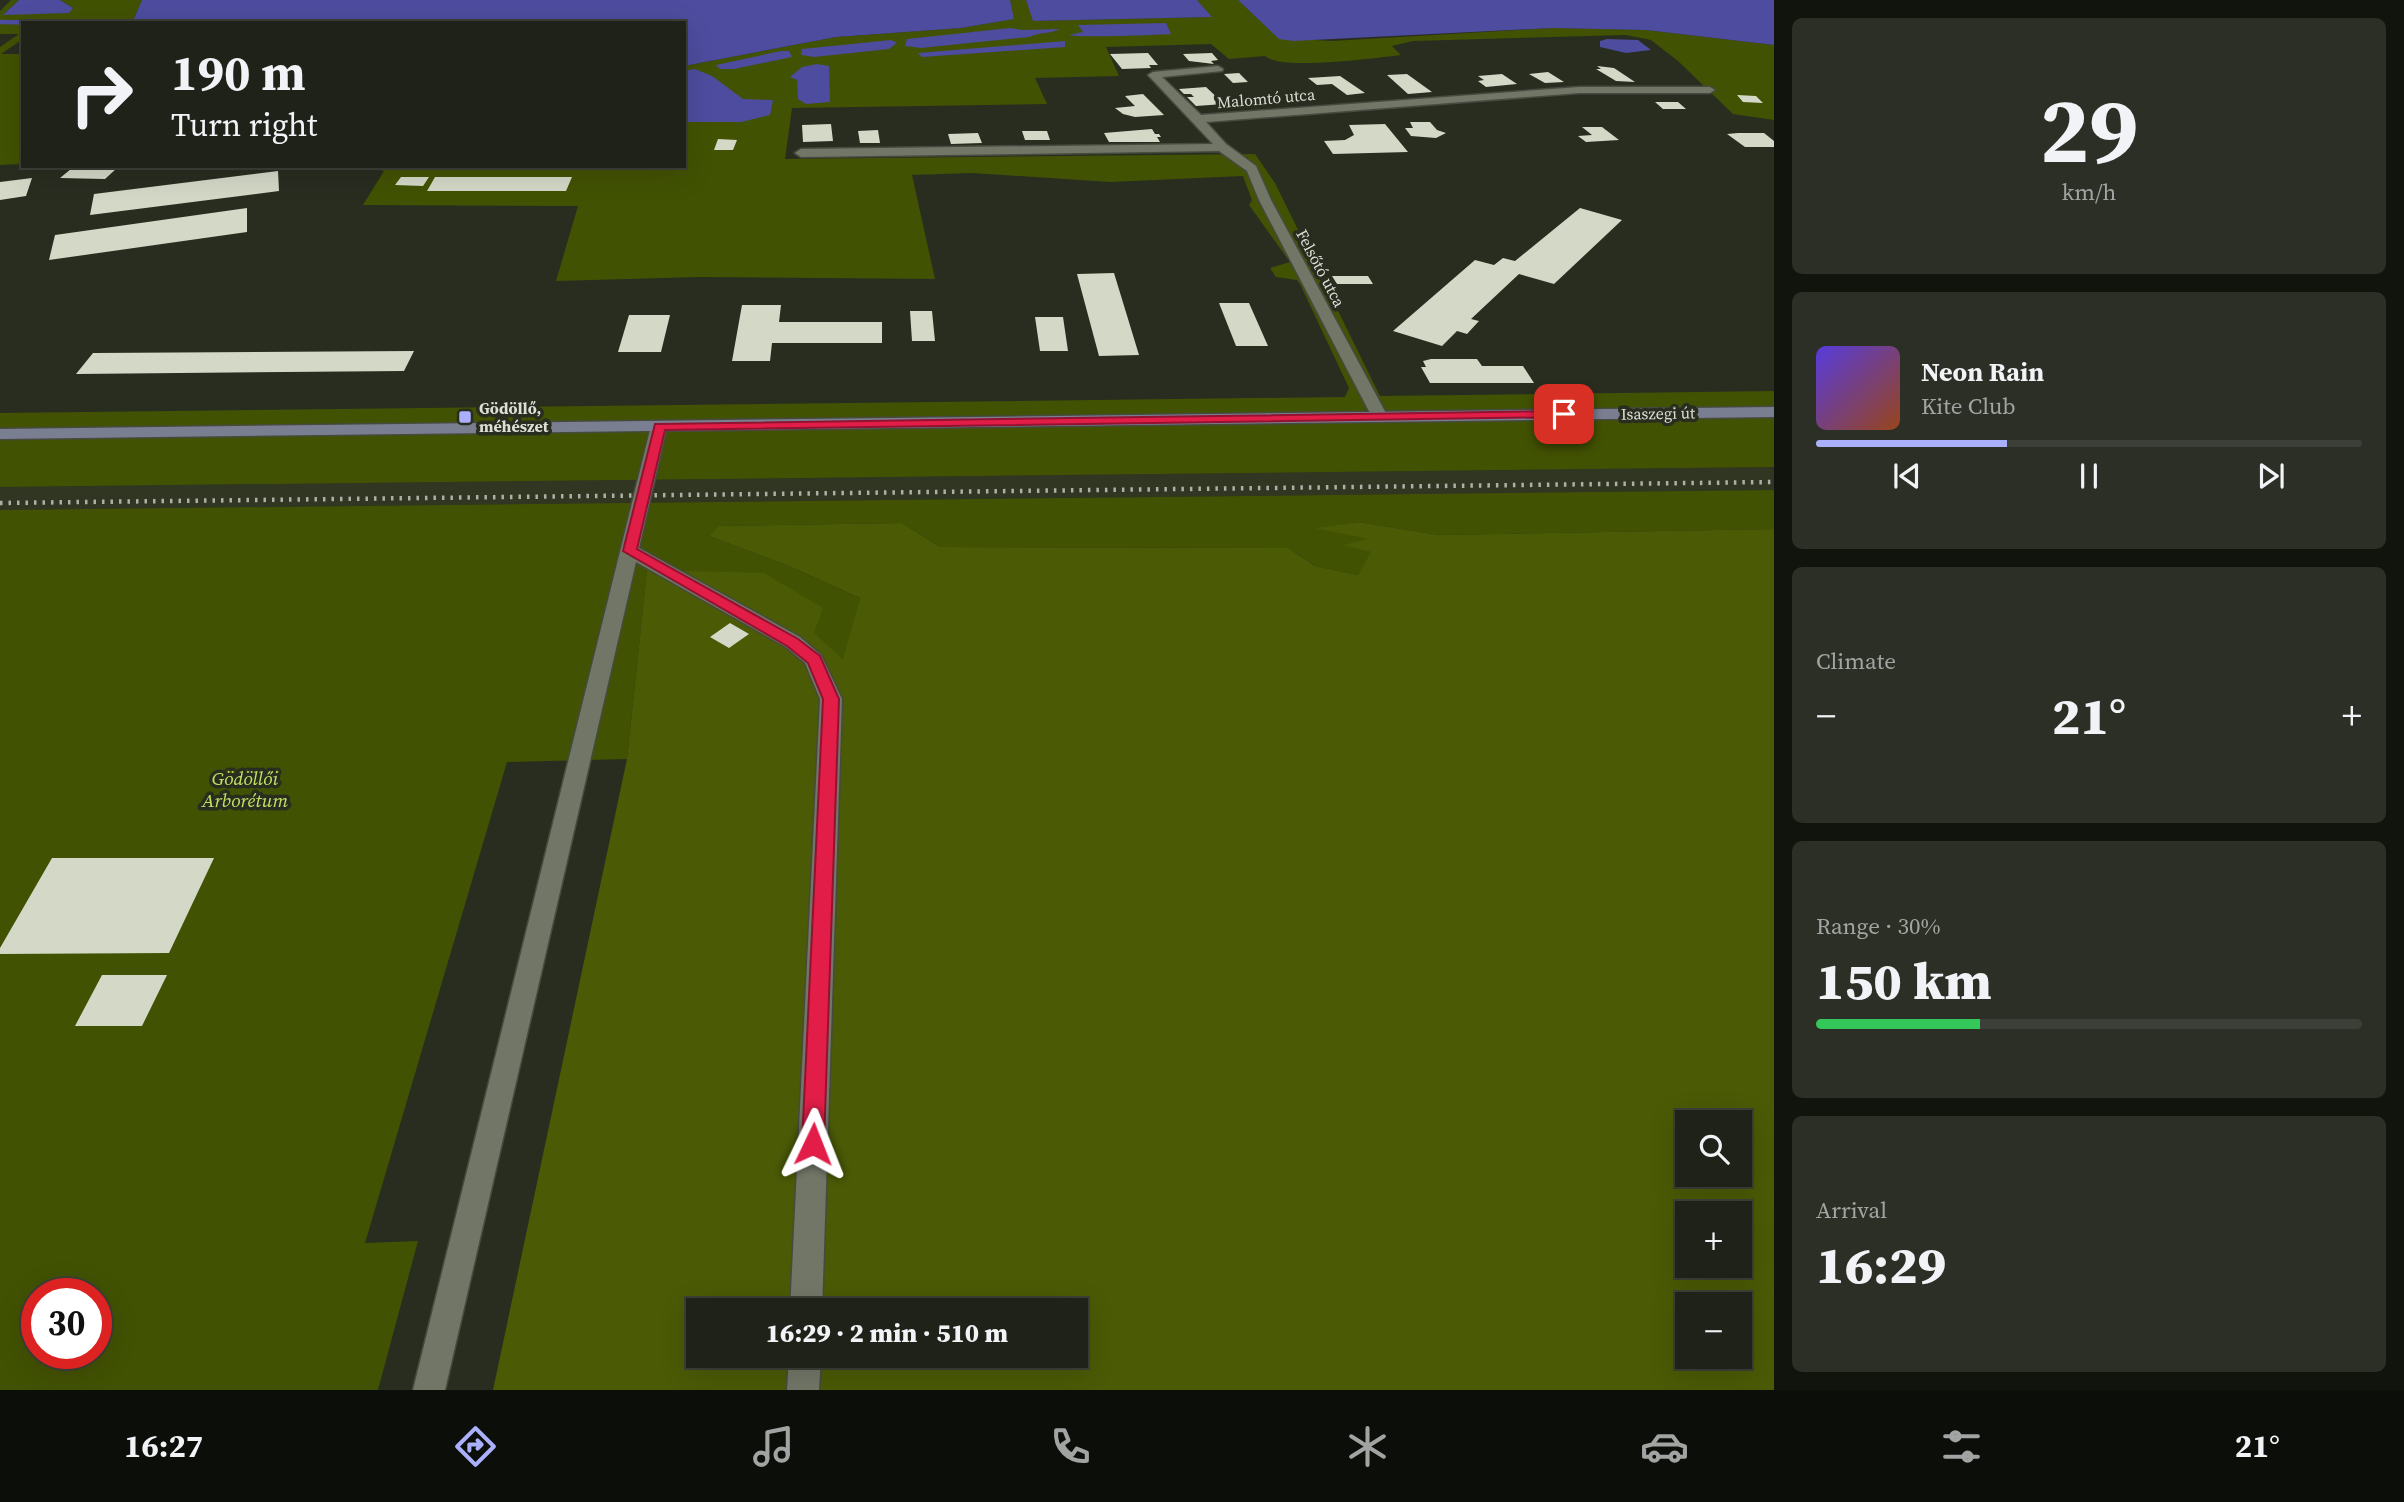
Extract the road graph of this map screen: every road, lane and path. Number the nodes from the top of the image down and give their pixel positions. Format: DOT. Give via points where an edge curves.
graph roads {
  1 [pos="1218,69"];
  2 [pos="1710,90"];
  3 [pos="1198,120"];
  4 [pos="1222,147"];
  5 [pos="801,153"];
  6 [pos="1774,412"];
  7 [pos="1380,416"];
  8 [pos="659,426"];
  9 [pos="0,435"];
  10 [pos="630,551"];
  11 [pos="807,1298"];
  12 [pos="804,1368"];
  13 [pos="429,1390"];
  14 [pos="803,1390"];
  1 -- 3 [label="street" via="1153,75"];
  2 -- 3 [label="street, Malomtó utca" via="1579,90"];
  3 -- 4 [label="street, Malomtó utca"];
  4 -- 5 [label="street"];
  4 -- 7 [label="street, Felsőtó utca" via="1252,169"];
  6 -- 7 [label="main road, Isaszegi út"];
  7 -- 8 [label="main road, Isaszegi út"];
  8 -- 9 [label="main road, Isaszegi út"];
  8 -- 10 [label="street"];
  10 -- 11 [label="street" via="793,642 814,660 831,699"];
  10 -- 13 [label="street"];
  12 -- 14 [label="street"];
}
